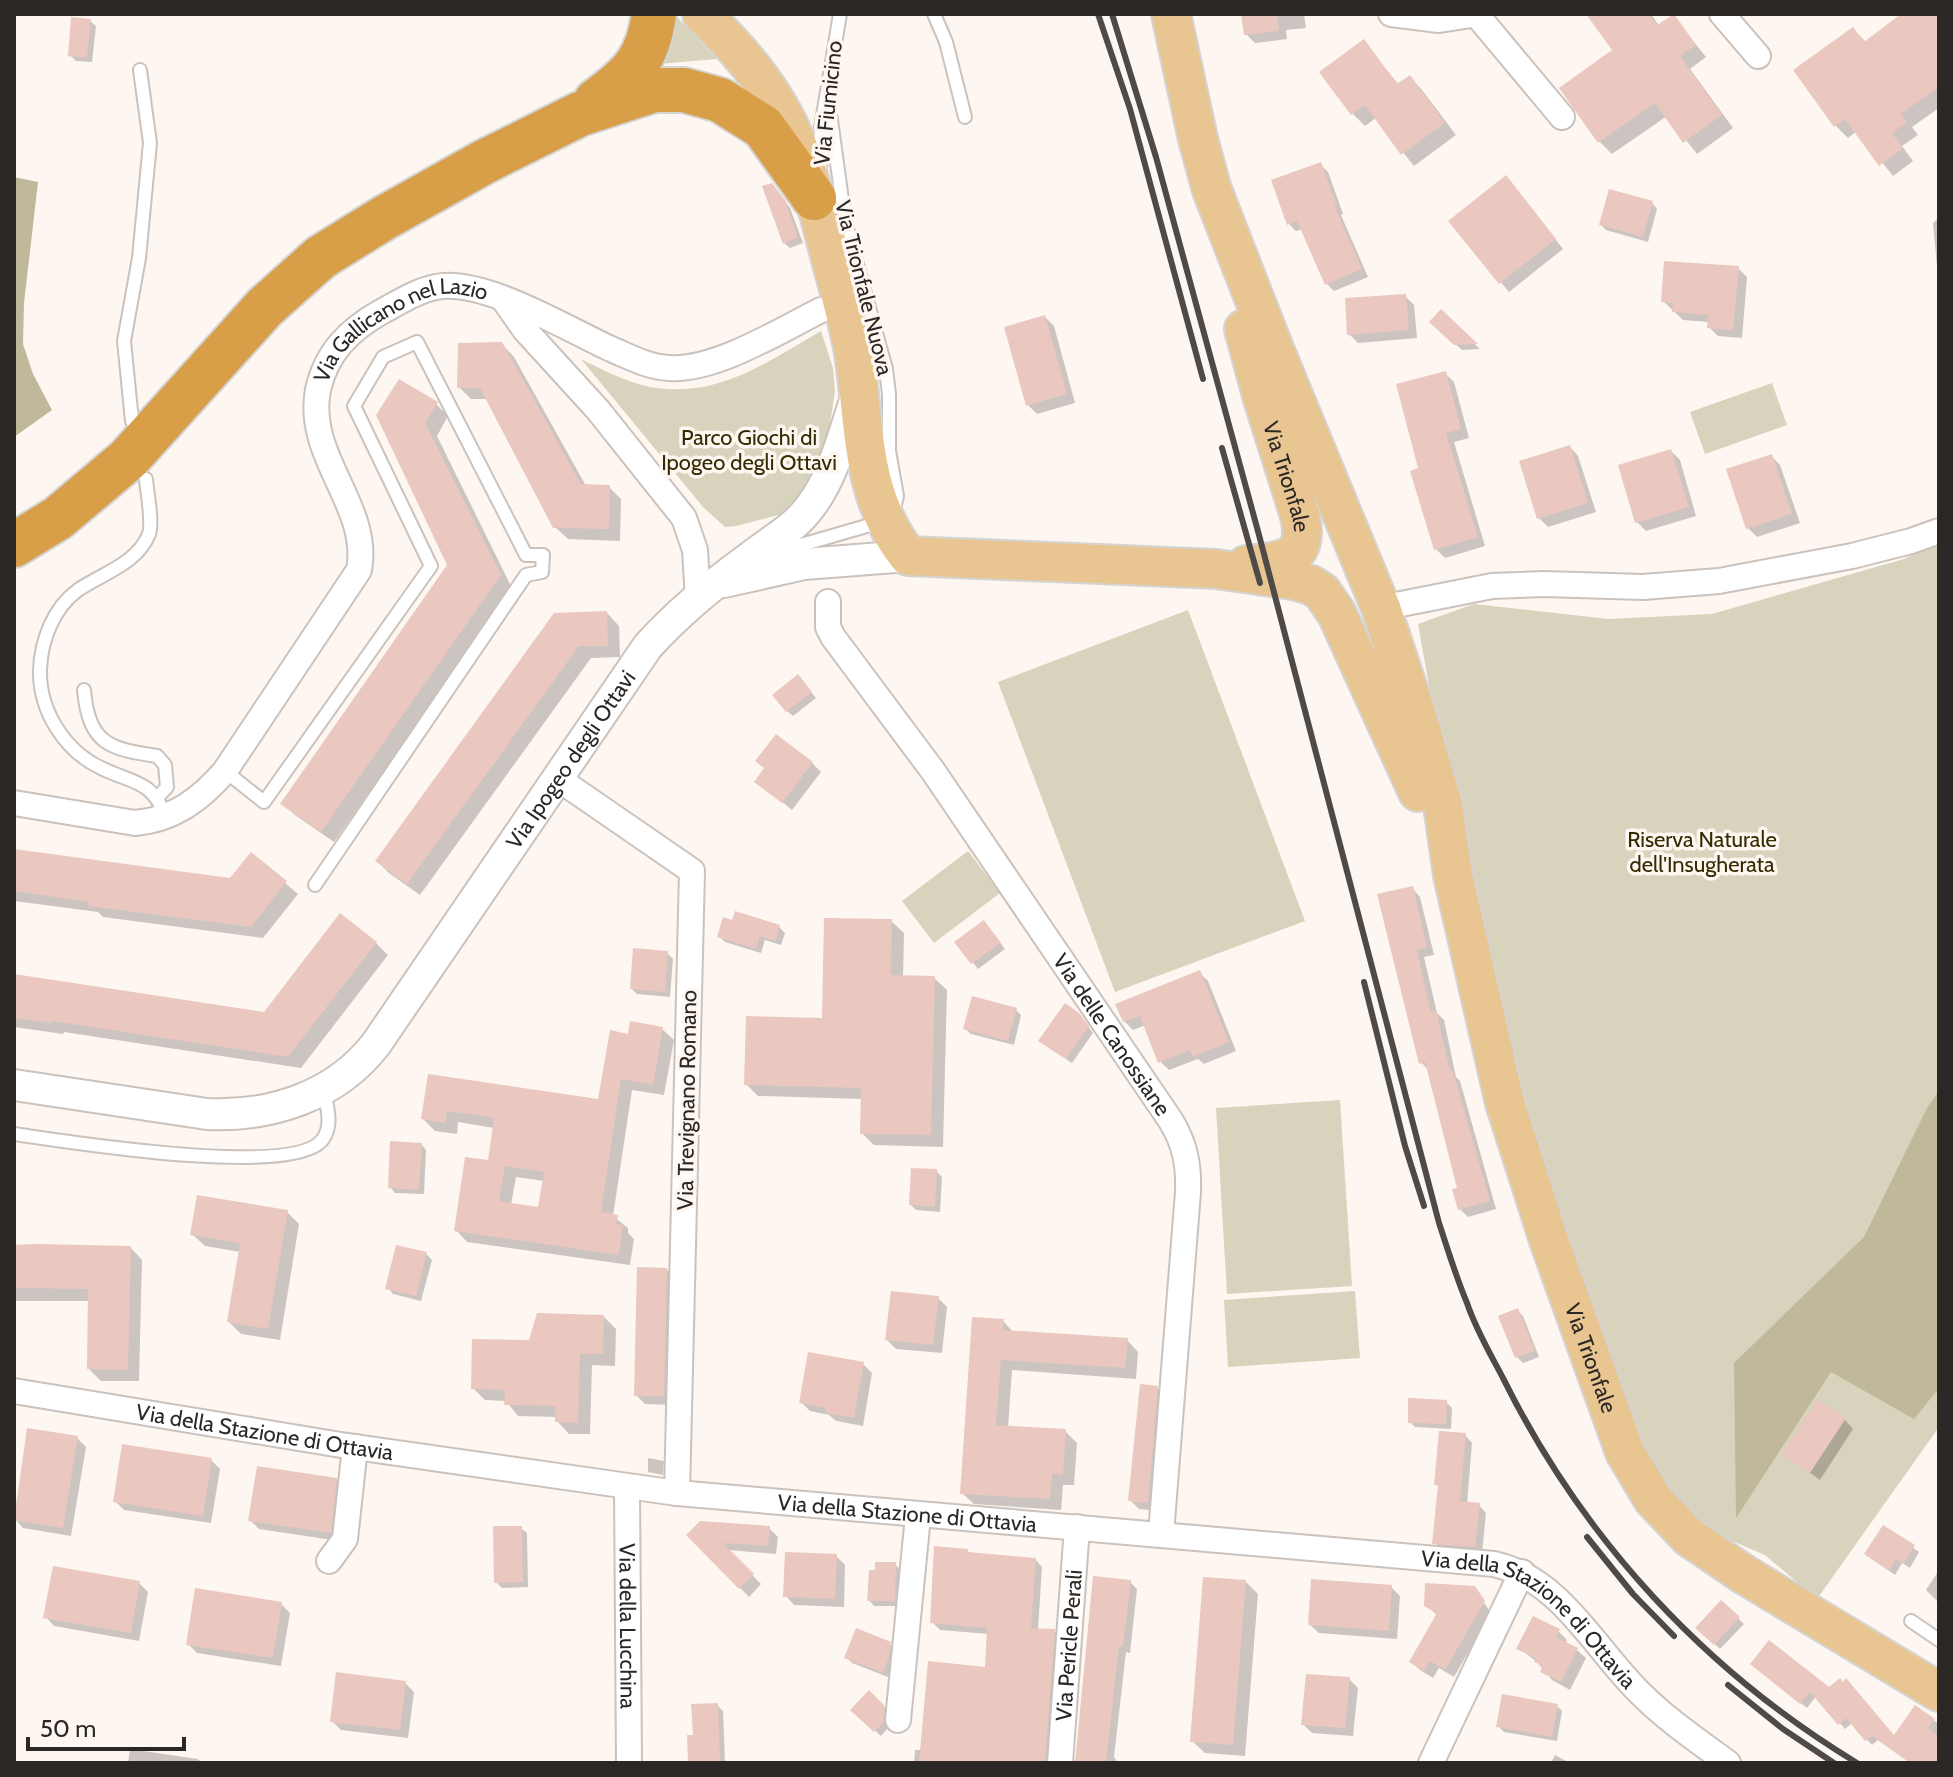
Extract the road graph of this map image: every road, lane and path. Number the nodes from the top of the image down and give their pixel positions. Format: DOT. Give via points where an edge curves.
graph roads {
  1 [pos="654,14"];
  2 [pos="702,14"];
  3 [pos="840,14"];
  4 [pos="934,14"];
  5 [pos="1171,14"];
  6 [pos="1391,14"];
  7 [pos="1477,14"];
  8 [pos="1722,14"];
  9 [pos="1758,56"];
  10 [pos="140,70"];
  11 [pos="828,98"];
  12 [pos="580,114"];
  13 [pos="965,117"];
  14 [pos="1562,117"];
  15 [pos="1212,190"];
  16 [pos="814,198"];
  17 [pos="826,241"];
  18 [pos="503,298"];
  19 [pos="821,310"];
  20 [pos="857,395"];
  21 [pos="135,453"];
  22 [pos="884,521"];
  23 [pos="1939,531"];
  24 [pos="14,545"];
  25 [pos="908,556"];
  26 [pos="1216,569"];
  27 [pos="14,575"];
  28 [pos="706,592"];
  29 [pos="828,602"];
  30 [pos="1381,608"];
  31 [pos="84,690"];
  32 [pos="225,771"];
  33 [pos="557,778"];
  34 [pos="14,803"];
  35 [pos="162,807"];
  36 [pos="1453,875"];
  37 [pos="315,885"];
  38 [pos="14,1085"];
  39 [pos="323,1089"];
  40 [pos="14,1134"];
  41 [pos="14,1391"];
  42 [pos="355,1447"];
  43 [pos="627,1488"];
  44 [pos="677,1493"];
  45 [pos="918,1516"];
  46 [pos="1077,1527"];
  47 [pos="1161,1534"];
  48 [pos="329,1561"];
  49 [pos="1522,1572"];
  50 [pos="1911,1621"];
  51 [pos="1939,1640"];
  52 [pos="1939,1692"];
  53 [pos="898,1720"];
  54 [pos="629,1763"];
  55 [pos="1060,1763"];
  56 [pos="1431,1763"];
  57 [pos="1728,1763"];
  1 -- 12 [label="highway" via="651,39 635,68"];
  2 -- 16 [label="main road, Via Trionfale Nuova" via="741,56 784,116"];
  3 -- 11 [label="lane, Via Fiumicino"];
  4 -- 13 [label="lane"];
  5 -- 15 [label="main road, Via Trionfale"];
  6 -- 7 [label="street" via="1439,20"];
  7 -- 14 [label="street"];
  8 -- 9 [label="street"];
  10 -- 21 [label="lane" via="150,143 139,258 124,341"];
  11 -- 17 [label="lane, Via Fiumicino" via="820,148"];
  11 -- 22 [label="lane, Via Trionfale Nuova" via="845,221 888,381 889,451 897,496 892,515"];
  12 -- 16 [label="highway" via="654,90 684,90 720,100 763,127"];
  12 -- 21 [label="highway" via="396,211 321,257 265,307"];
  15 -- 26 [label="main road, Via Trionfale" via="1223,250 1302,528 1299,549 1288,558"];
  15 -- 30 [label="main road, Via Trionfale"];
  16 -- 17 [label="main road, Via Trionfale Nuova"];
  17 -- 20 [label="main road, Via Trionfale Nuova" via="851,339"];
  18 -- 19 [label="street" via="642,362 668,368 712,362"];
  18 -- 28 [label="street, Via Gallicano nel Lazio" via="684,518"];
  18 -- 32 [label="street, Via Gallicano nel Lazio" via="452,285 418,292 353,330 327,360 316,423 360,537 359,570"];
  20 -- 22 [label="main road, Via Trionfale Nuova" via="869,473"];
  20 -- 28 [label="street, Via Trionfale Nuova" via="829,473 809,509"];
  21 -- 24 [label="highway" via="58,518"];
  21 -- 27 [label="highway" via="91,510"];
  21 -- 35 [label="lane" via="150,531 138,551 76,591 56,614 42,645 40,673 43,699 72,749 100,768 139,781"];
  22 -- 25 [label="main road, Via Trionfale Nuova"];
  22 -- 28 [label="lane" via="785,550"];
  23 -- 30 [label="street" via="1874,551 1732,579 1652,587 1492,586"];
  25 -- 26 [label="main road, Via Ipogeo degli Ottavi"];
  25 -- 28 [label="street, Via Ipogeo degli Ottavi" via="804,564"];
  26 -- 36 [label="main road, Via Trionfale" via="1305,583 1325,595 1394,735"];
  28 -- 33 [label="street, Via Ipogeo degli Ottavi" via="648,646"];
  29 -- 47 [label="street, Via delle Canossiane" via="828,627 837,642 933,771 1184,1147 1188,1192"];
  30 -- 36 [label="main road, Via Trionfale" via="1443,805"];
  31 -- 35 [label="lane" via="97,737 122,750 157,756 165,765"];
  32 -- 35 [label="street, Via Gallicano nel Lazio" via="200,797"];
  32 -- 37 [label="lane" via="264,802 431,566 354,406 383,357 417,342 526,555 543,555 542,572 526,575"];
  33 -- 39 [label="street, Via Ipogeo degli Ottavi" via="376,1044 351,1071"];
  33 -- 44 [label="street, Via Trevignano Romano" via="692,871"];
  34 -- 35 [label="street, Via Gallicano nel Lazio" via="135,823"];
  36 -- 52 [label="main road, Via Trionfale" via="1518,1149 1616,1429 1639,1479 1670,1520 1703,1547"];
  38 -- 39 [label="street, Via Ipogeo degli Ottavi" via="222,1114 287,1105"];
  39 -- 40 [label="lane" via="329,1120 325,1136 315,1147 287,1155 210,1157"];
  41 -- 42 [label="street, Via della Stazione di Ottavia"];
  42 -- 43 [label="street, Via della Stazione di Ottavia"];
  42 -- 48 [label="street" via="345,1539"];
  43 -- 44 [label="street, Via della Stazione di Ottavia"];
  43 -- 54 [label="street, Via della Lucchina"];
  44 -- 45 [label="street, Via della Stazione di Ottavia"];
  45 -- 46 [label="street, Via della Stazione di Ottavia"];
  45 -- 53 [label="street"];
  46 -- 47 [label="street, Via della Stazione di Ottavia"];
  46 -- 55 [label="street, Via Pericle Perali"];
  47 -- 49 [label="street, Via della Stazione di Ottavia" via="1494,1564"];
  49 -- 56 [label="street"];
  49 -- 57 [label="street, Via della Stazione di Ottavia" via="1564,1606 1657,1709"];
  50 -- 51 [label="lane"];
}
